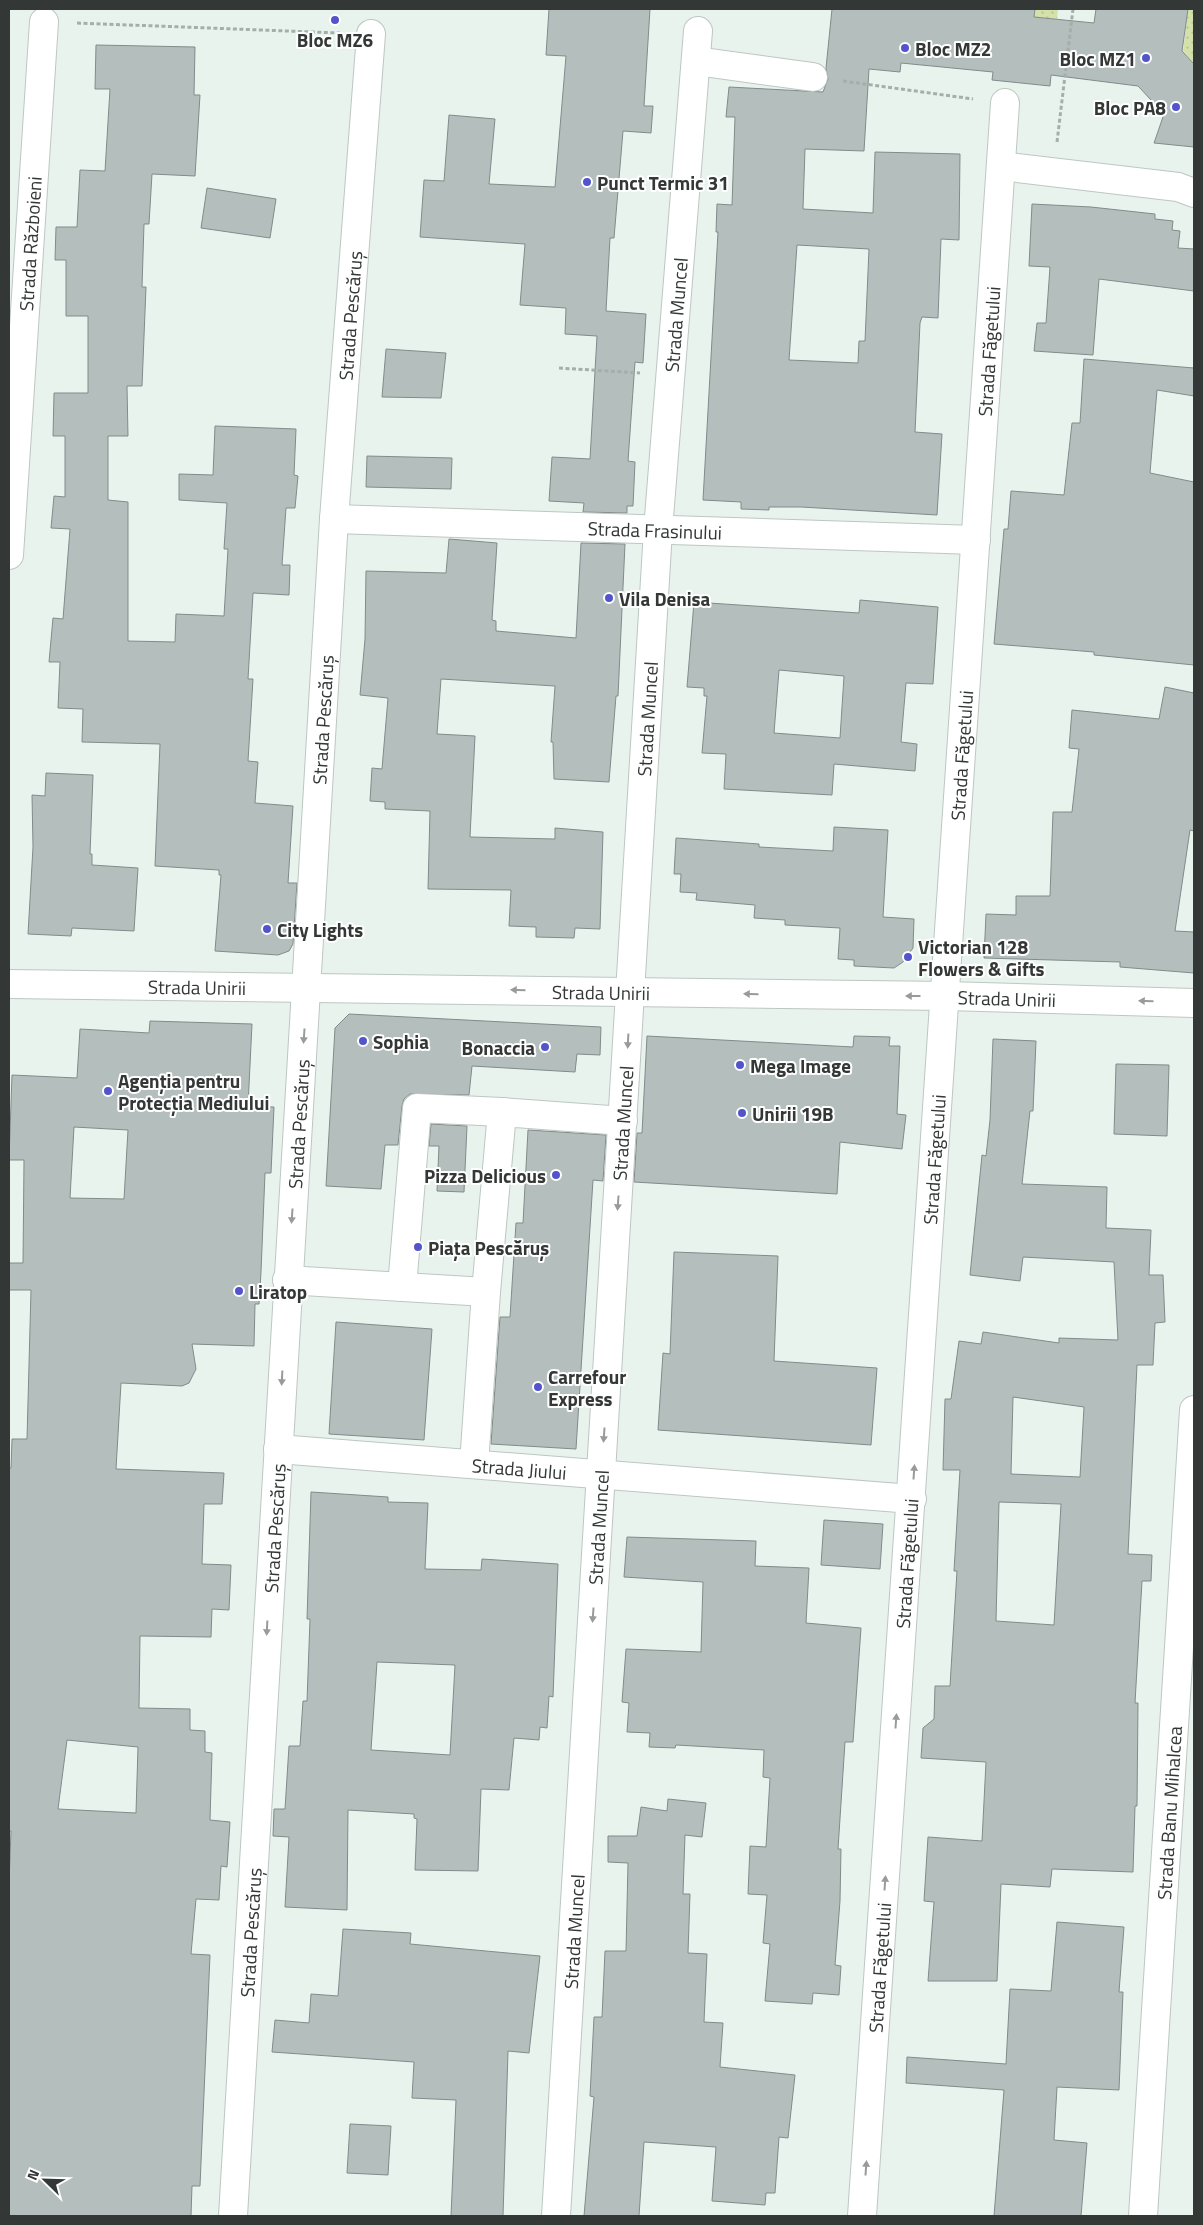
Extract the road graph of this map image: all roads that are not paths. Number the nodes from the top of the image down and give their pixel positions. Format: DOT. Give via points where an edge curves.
graph roads {
  1 [pos="44,22"];
  2 [pos="698,31"];
  3 [pos="371,34"];
  4 [pos="696,60"];
  5 [pos="812,77"];
  6 [pos="1005,103"];
  7 [pos="1001,166"];
  8 [pos="1194,193"];
  9 [pos="334,519"];
  10 [pos="658,530"];
  11 [pos="976,540"];
  12 [pos="9,555"];
  13 [pos="9,984"];
  14 [pos="308,988"];
  15 [pos="631,992"];
  16 [pos="946,996"];
  17 [pos="1194,1003"];
  18 [pos="502,1112"];
  19 [pos="623,1121"];
  20 [pos="287,1280"];
  21 [pos="402,1286"];
  22 [pos="486,1292"];
  23 [pos="1194,1410"];
  24 [pos="278,1449"];
  25 [pos="474,1464"];
  26 [pos="601,1474"];
  27 [pos="912,1498"];
  28 [pos="233,2216"];
  29 [pos="556,2216"];
  30 [pos="862,2216"];
  31 [pos="1143,2216"];
  1 -- 12 [label="street, Strada Războieni"];
  2 -- 4 [label="street, Strada Muncel"];
  3 -- 9 [label="street, Strada Pescăruș"];
  4 -- 5 [label="street"];
  4 -- 10 [label="street, Strada Muncel"];
  6 -- 7 [label="street, Strada Făgetului"];
  7 -- 8 [label="street" via="1178,187"];
  7 -- 11 [label="street, Strada Făgetului"];
  9 -- 10 [label="street, Strada Frasinului"];
  9 -- 14 [label="street, Strada Pescăruș"];
  10 -- 11 [label="street, Strada Frasinului"];
  10 -- 15 [label="street, Strada Muncel"];
  11 -- 16 [label="street, Strada Făgetului"];
  13 -- 14 [label="street, Strada Unirii"];
  15 -- 14 [label="street, Strada Unirii, one-way"];
  14 -- 20 [label="street, Strada Pescăruș, one-way"];
  16 -- 15 [label="street, Strada Unirii, one-way"];
  15 -- 19 [label="street, Strada Muncel, one-way"];
  17 -- 16 [label="street, Strada Unirii, one-way"];
  27 -- 16 [label="street, Strada Făgetului, one-way"];
  18 -- 19 [label="street"];
  18 -- 21 [label="street" via="416,1108"];
  18 -- 22 [label="street"];
  19 -- 26 [label="street, Strada Muncel, one-way"];
  20 -- 21 [label="street"];
  20 -- 24 [label="street, Strada Pescăruș, one-way"];
  21 -- 22 [label="street"];
  22 -- 25 [label="street"];
  23 -- 31 [label="street, Strada Banu Mihalcea"];
  24 -- 25 [label="street, Strada Jiului"];
  24 -- 28 [label="street, Strada Pescăruș, one-way"];
  25 -- 26 [label="street, Strada Jiului"];
  26 -- 27 [label="street, Strada Jiului"];
  26 -- 29 [label="street, Strada Muncel, one-way"];
  30 -- 27 [label="street, Strada Făgetului, one-way"];
}
